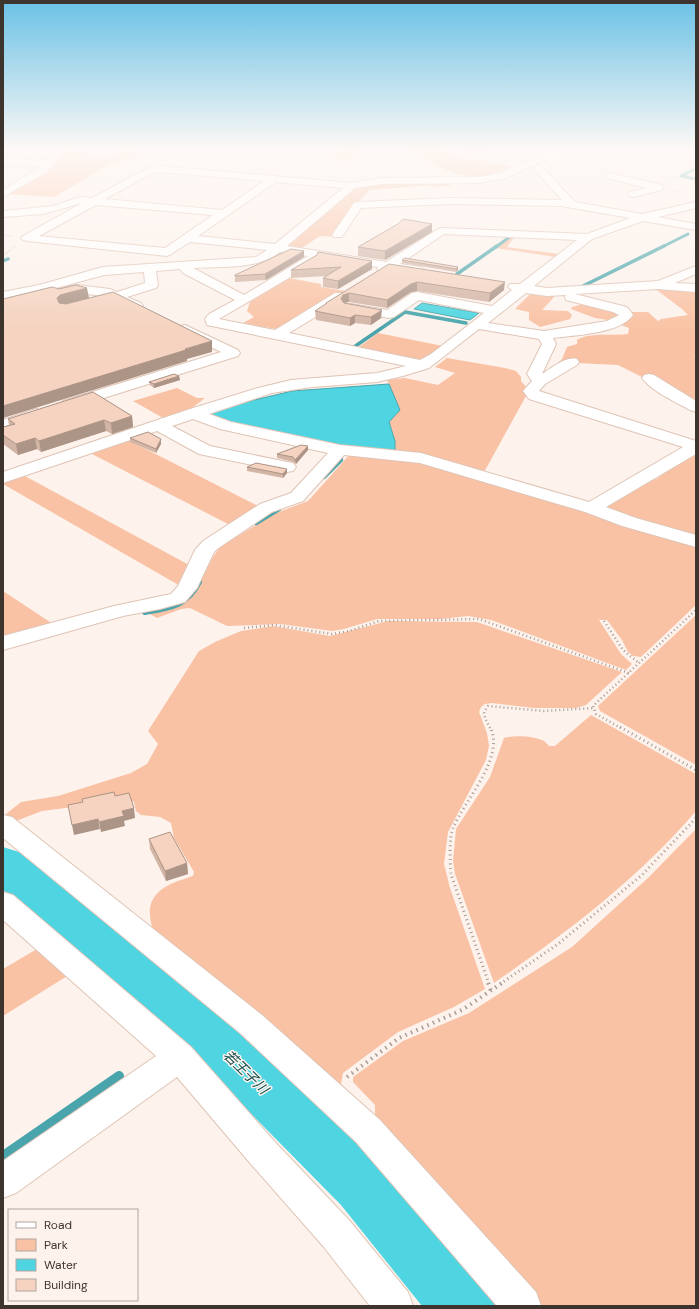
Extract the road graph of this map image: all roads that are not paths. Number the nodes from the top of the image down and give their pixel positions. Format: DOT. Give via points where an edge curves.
graph roads {
  1 [pos="42,210"];
  2 [pos="79,210"];
  3 [pos="191,210"];
  4 [pos="226,210"];
  5 [pos="323,210"];
  6 [pos="355,210"];
  7 [pos="605,210"];
  8 [pos="674,210"];
  9 [pos="222,213"];
  10 [pos="3,214"];
  11 [pos="644,217"];
  12 [pos="696,227"];
  13 [pos="338,235"];
  14 [pos="588,236"];
  15 [pos="189,238"];
  16 [pos="278,248"];
  17 [pos="356,251"];
  18 [pos="316,257"];
  19 [pos="344,258"];
  20 [pos="258,260"];
  21 [pos="369,262"];
  22 [pos="184,265"];
  23 [pos="388,265"];
  24 [pos="149,268"];
  25 [pos="696,270"];
  26 [pos="351,273"];
  27 [pos="431,273"];
  28 [pos="369,278"];
  29 [pos="499,285"];
  30 [pos="658,285"];
  31 [pos="696,288"];
  32 [pos="522,289"];
  33 [pos="349,290"];
  34 [pos="546,292"];
  35 [pos="3,296"];
  36 [pos="116,296"];
  37 [pos="246,299"];
  38 [pos="88,303"];
  39 [pos="3,307"];
  40 [pos="348,307"];
  41 [pos="495,311"];
  42 [pos="150,312"];
  43 [pos="171,323"];
  44 [pos="477,325"];
  45 [pos="277,335"];
  46 [pos="544,335"];
  47 [pos="572,362"];
  48 [pos="424,364"];
  49 [pos="649,378"];
  50 [pos="540,381"];
  51 [pos="696,407"];
  52 [pos="192,414"];
  53 [pos="3,425"];
  54 [pos="159,425"];
  55 [pos="696,446"];
  56 [pos="340,450"];
  57 [pos="287,467"];
  58 [pos="6,473"];
  59 [pos="591,508"];
  60 [pos="696,541"];
  61 [pos="3,643"];
  62 [pos="3,824"];
  63 [pos="3,903"];
  64 [pos="180,1057"];
  65 [pos="3,1181"];
  66 [pos="394,1306"];
  67 [pos="522,1306"];
  1 -- 10 [label="street"];
  2 -- 15 [label="street" via="26,238 167,252"];
  3 -- 9 [label="street"];
  4 -- 9 [label="street"];
  5 -- 16 [label="street"];
  6 -- 13 [label="street"];
  7 -- 11 [label="street"];
  8 -- 11 [label="street"];
  9 -- 15 [label="street"];
  11 -- 12 [label="street"];
  11 -- 14 [label="street"];
  14 -- 23 [label="street" via="442,231"];
  14 -- 32 [label="street"];
  15 -- 16 [label="street"];
  16 -- 18 [label="street"];
  16 -- 20 [label="street"];
  17 -- 19 [label="street"];
  18 -- 19 [label="street"];
  18 -- 20 [label="street"];
  18 -- 37 [label="street"];
  19 -- 21 [label="street"];
  20 -- 22 [label="street"];
  21 -- 23 [label="street"];
  21 -- 26 [label="street"];
  22 -- 24 [label="street"];
  22 -- 37 [label="street" via="187,270"];
  23 -- 27 [label="street"];
  23 -- 28 [label="street"];
  24 -- 35 [label="street" via="103,271"];
  24 -- 36 [label="street" via="152,285"];
  25 -- 30 [label="street"];
  29 -- 32 [label="street"];
  30 -- 31 [label="street"];
  30 -- 34 [label="street"];
  32 -- 34 [label="street"];
  32 -- 41 [label="street"];
  33 -- 45 [label="street"];
  34 -- 46 [label="street" via="607,306 623,311 626,315 610,325"];
  36 -- 38 [label="street"];
  36 -- 39 [label="street" via="77,289"];
  36 -- 42 [label="street"];
  37 -- 45 [label="street" via="214,317 212,322"];
  40 -- 41 [label="street" via="389,314 417,296"];
  41 -- 44 [label="street"];
  43 -- 53 [label="street" via="233,353"];
  44 -- 46 [label="street"];
  44 -- 48 [label="street"];
  45 -- 48 [label="street"];
  46 -- 50 [label="street" via="549,344 534,374"];
  47 -- 50 [label="street"];
  48 -- 52 [label="street" via="411,371 390,375 278,387"];
  49 -- 51 [label="street"];
  50 -- 55 [label="street" via="531,391 540,399"];
  52 -- 54 [label="street"];
  52 -- 56 [label="street" via="226,426"];
  54 -- 57 [label="street" via="205,450"];
  54 -- 58 [label="street"];
  55 -- 59 [label="street"];
  56 -- 59 [label="street" via="421,458"];
  56 -- 61 [label="street" via="297,497 266,508 204,550 186,588 178,598 121,610"];
  59 -- 60 [label="street"];
  62 -- 67 [label="street" via="251,1024 368,1130"];
  63 -- 64 [label="street"];
  64 -- 65 [label="street"];
  64 -- 66 [label="street" via="336,1233"];
}
